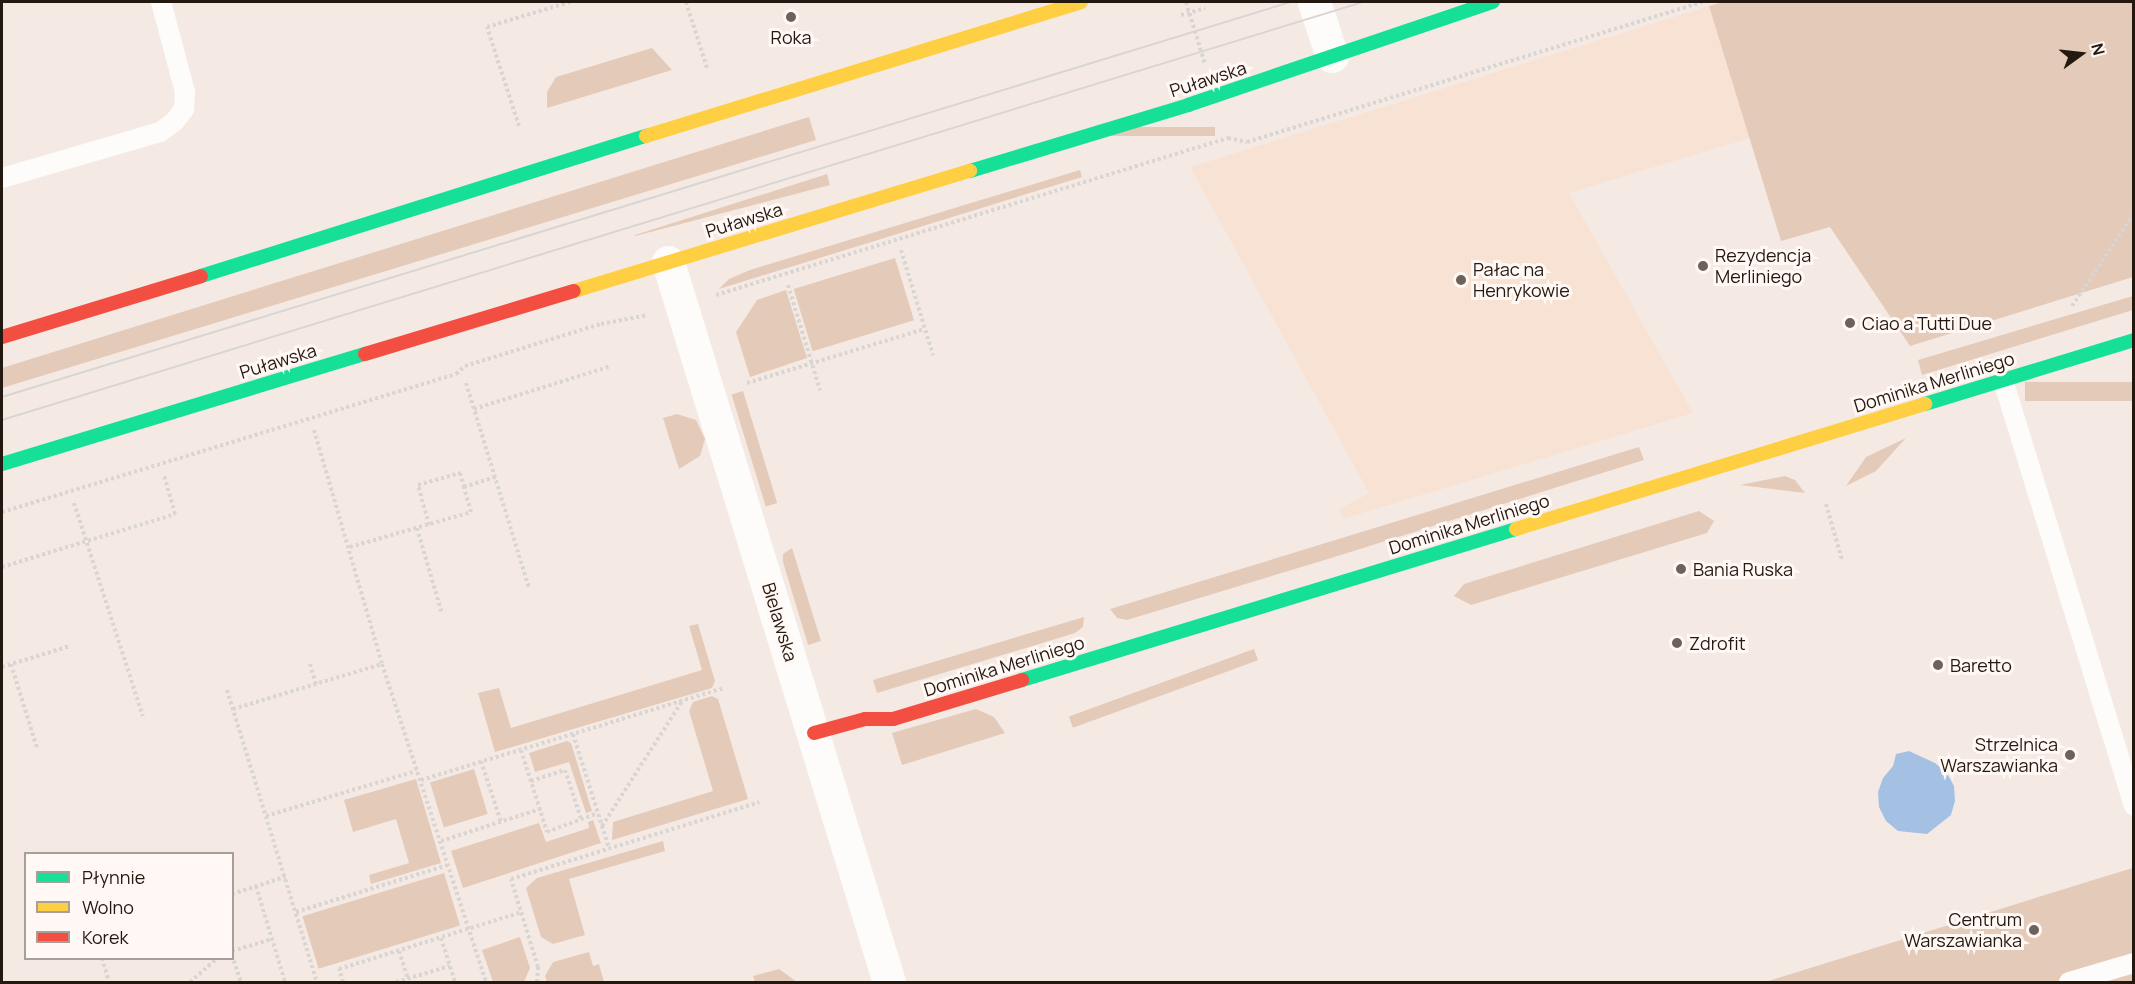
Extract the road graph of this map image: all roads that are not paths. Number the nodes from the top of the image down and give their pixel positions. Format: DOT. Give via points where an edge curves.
graph roads {
  1 [pos="161,2"];
  2 [pos="1081,2"];
  3 [pos="1314,2"];
  4 [pos="1493,2"];
  5 [pos="1332,56"];
  6 [pos="2,178"];
  7 [pos="668,261"];
  8 [pos="2,337"];
  9 [pos="2133,340"];
  10 [pos="2003,380"];
  11 [pos="2,464"];
  12 [pos="814,732"];
  13 [pos="2133,806"];
  14 [pos="2133,963"];
  15 [pos="889,982"];
  16 [pos="2069,982"];
  1 -- 6 [label="lane" via="185,92 184,109 174,122 160,132"];
  2 -- 8 [label="main road"];
  3 -- 5 [label="street"];
  4 -- 5 [label="main road, Puławska"];
  5 -- 7 [label="main road, Puławska" via="1197,103"];
  7 -- 11 [label="main road, Puławska"];
  7 -- 12 [label="street, Bielawska"];
  9 -- 10 [label="main road, Dominika Merliniego"];
  10 -- 12 [label="main road, Dominika Merliniego" via="893,719 865,719"];
  10 -- 13 [label="lane"];
  12 -- 15 [label="street, Bielawska"];
  14 -- 16 [label="lane"];
}
